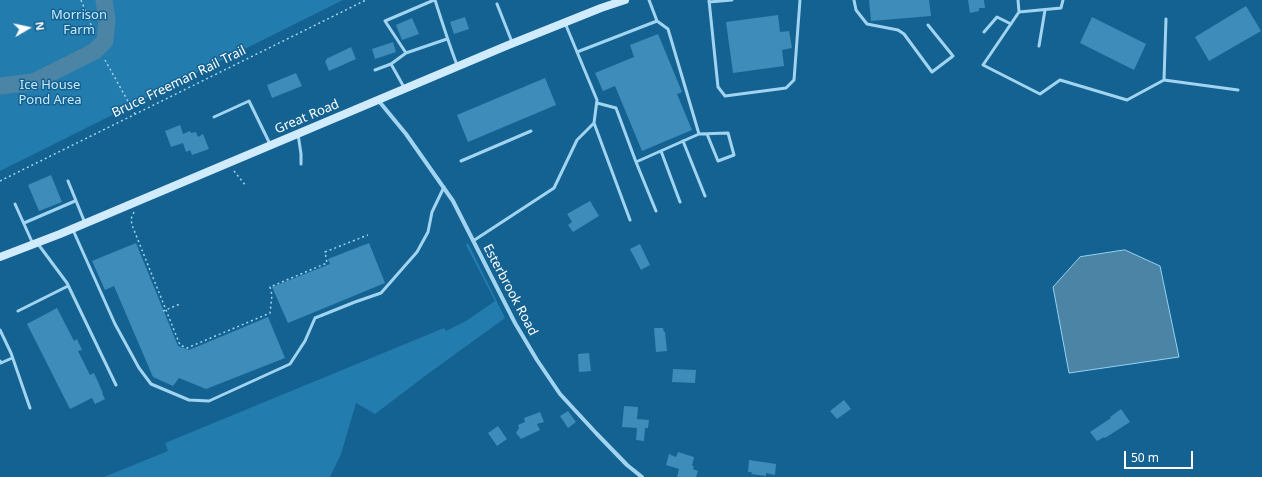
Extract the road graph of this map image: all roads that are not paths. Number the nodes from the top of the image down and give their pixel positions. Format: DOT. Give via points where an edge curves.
graph roads {
  1 [pos="434,0"];
  2 [pos="625,0"];
  3 [pos="649,0"];
  4 [pos="732,0"];
  5 [pos="800,0"];
  6 [pos="854,0"];
  7 [pos="1018,0"];
  8 [pos="1063,0"];
  9 [pos="709,1"];
  10 [pos="497,4"];
  11 [pos="1045,10"];
  12 [pos="1019,12"];
  13 [pos="1166,19"];
  14 [pos="657,21"];
  15 [pos="565,23"];
  16 [pos="1011,24"];
  17 [pos="928,25"];
  18 [pos="984,32"];
  19 [pos="447,39"];
  20 [pos="512,44"];
  21 [pos="1039,46"];
  22 [pos="577,52"];
  23 [pos="406,53"];
  24 [pos="391,64"];
  25 [pos="458,67"];
  26 [pos="375,70"];
  27 [pos="1164,80"];
  28 [pos="405,89"];
  29 [pos="1238,90"];
  30 [pos="378,100"];
  31 [pos="597,103"];
  32 [pos="214,117"];
  33 [pos="594,123"];
  34 [pos="531,130"];
  35 [pos="298,134"];
  36 [pos="699,134"];
  37 [pos="707,134"];
  38 [pos="683,141"];
  39 [pos="270,145"];
  40 [pos="661,151"];
  41 [pos="461,160"];
  42 [pos="636,162"];
  43 [pos="301,164"];
  44 [pos="68,181"];
  45 [pos="444,187"];
  46 [pos="705,196"];
  47 [pos="76,200"];
  48 [pos="680,202"];
  49 [pos="15,204"];
  50 [pos="656,211"];
  51 [pos="630,220"];
  52 [pos="24,223"];
  53 [pos="85,223"];
  54 [pos="72,228"];
  55 [pos="473,241"];
  56 [pos="35,243"];
  57 [pos="0,257"];
  58 [pos="68,286"];
  59 [pos="18,311"];
  60 [pos="0,330"];
  61 [pos="12,358"];
  62 [pos="0,363"];
  63 [pos="116,385"];
  64 [pos="30,408"];
  65 [pos="640,476"];
  1 -- 19 [label="lane"];
  1 -- 23 [label="lane" via="385,20"];
  2 -- 15 [label="main road, Great Road"];
  3 -- 14 [label="lane"];
  4 -- 9 [label="lane"];
  5 -- 9 [label="lane" via="794,80 786,88 725,96 718,87"];
  6 -- 17 [label="lane" via="856,10 867,24 898,30 904,34 932,72 953,56"];
  7 -- 12 [label="lane"];
  8 -- 11 [label="lane" via="1061,8"];
  10 -- 20 [label="lane"];
  11 -- 12 [label="lane"];
  11 -- 21 [label="lane"];
  12 -- 16 [label="lane"];
  13 -- 27 [label="lane"];
  14 -- 22 [label="lane"];
  14 -- 36 [label="lane" via="668,29"];
  15 -- 20 [label="main road, Great Road"];
  15 -- 22 [label="lane"];
  16 -- 18 [label="lane" via="997,16"];
  16 -- 27 [label="lane" via="983,65 1040,94 1060,80 1127,100"];
  19 -- 23 [label="lane"];
  19 -- 25 [label="lane"];
  20 -- 25 [label="main road, Great Road"];
  22 -- 31 [label="lane"];
  23 -- 24 [label="lane"];
  24 -- 26 [label="lane"];
  24 -- 28 [label="lane"];
  25 -- 28 [label="main road, Great Road"];
  27 -- 29 [label="lane"];
  28 -- 30 [label="main road, Great Road"];
  30 -- 35 [label="main road, Great Road"];
  30 -- 45 [label="street, Esterbrook Road"];
  31 -- 33 [label="lane"];
  31 -- 42 [label="lane" via="616,108"];
  32 -- 39 [label="lane" via="249,102"];
  33 -- 51 [label="lane"];
  33 -- 55 [label="lane" via="577,140 554,188"];
  34 -- 41 [label="lane"];
  35 -- 39 [label="main road, Great Road"];
  35 -- 43 [label="lane"];
  36 -- 37 [label="lane"];
  36 -- 38 [label="lane"];
  37 -- 37 [label="lane" via="728,133 734,154 718,161"];
  38 -- 40 [label="lane"];
  38 -- 46 [label="lane"];
  39 -- 53 [label="main road, Great Road"];
  40 -- 42 [label="lane"];
  40 -- 48 [label="lane"];
  42 -- 50 [label="lane"];
  44 -- 47 [label="lane"];
  45 -- 54 [label="lane" via="432,212 428,232 417,252 381,293 315,318 305,341 290,364 209,401 189,400 151,384 114,324"];
  45 -- 55 [label="street, Esterbrook Road"];
  47 -- 52 [label="lane"];
  47 -- 53 [label="lane"];
  49 -- 52 [label="lane"];
  52 -- 56 [label="lane"];
  53 -- 54 [label="main road, Great Road"];
  54 -- 56 [label="main road, Great Road"];
  55 -- 65 [label="street, Esterbrook Road" via="515,323 560,394"];
  56 -- 57 [label="main road, Great Road"];
  56 -- 58 [label="lane"];
  58 -- 59 [label="lane"];
  58 -- 63 [label="lane"];
  60 -- 61 [label="lane"];
  61 -- 62 [label="lane"];
  61 -- 64 [label="lane"];
}
